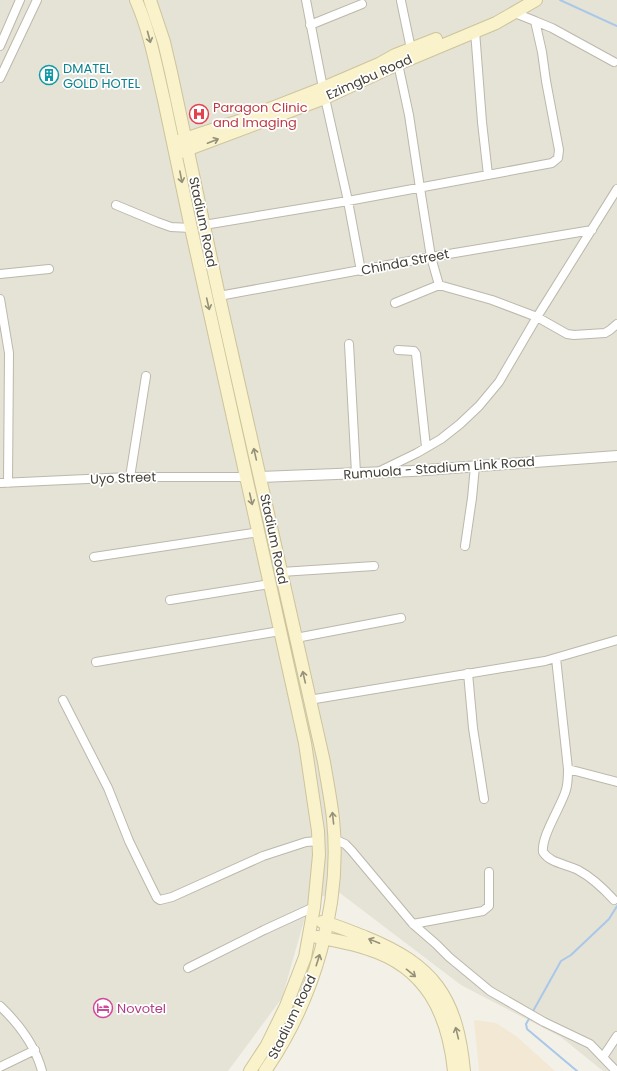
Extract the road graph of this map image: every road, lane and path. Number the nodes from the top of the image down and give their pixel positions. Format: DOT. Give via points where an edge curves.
graph roads {
  1 [pos="20,0"];
  2 [pos="37,0"];
  3 [pos="136,0"];
  4 [pos="150,0"];
  5 [pos="306,0"];
  6 [pos="400,1"];
  7 [pos="530,1"];
  8 [pos="362,4"];
  9 [pos="515,13"];
  10 [pos="535,21"];
  11 [pos="310,25"];
  12 [pos="475,31"];
  13 [pos="0,46"];
  14 [pos="411,49"];
  15 [pos="397,59"];
  16 [pos="614,62"];
  17 [pos="0,78"];
  18 [pos="324,93"];
  19 [pos="187,145"];
  20 [pos="174,148"];
  21 [pos="488,176"];
  22 [pos="420,188"];
  23 [pos="617,189"];
  24 [pos="348,201"];
  25 [pos="116,205"];
  26 [pos="204,225"];
  27 [pos="191,228"];
  28 [pos="592,230"];
  29 [pos="431,257"];
  30 [pos="49,269"];
  31 [pos="361,271"];
  32 [pos="0,274"];
  33 [pos="439,285"];
  34 [pos="219,296"];
  35 [pos="0,299"];
  36 [pos="396,303"];
  37 [pos="537,317"];
  38 [pos="617,324"];
  39 [pos="349,344"];
  40 [pos="398,350"];
  41 [pos="146,376"];
  42 [pos="426,448"];
  43 [pos="417,454"];
  44 [pos="617,456"];
  45 [pos="475,466"];
  46 [pos="412,471"];
  47 [pos="378,472"];
  48 [pos="356,474"];
  49 [pos="130,477"];
  50 [pos="246,477"];
  51 [pos="260,477"];
  52 [pos="4,483"];
  53 [pos="259,532"];
  54 [pos="465,546"];
  55 [pos="94,557"];
  56 [pos="374,566"];
  57 [pos="281,572"];
  58 [pos="270,584"];
  59 [pos="170,600"];
  60 [pos="401,618"];
  61 [pos="280,631"];
  62 [pos="296,638"];
  63 [pos="617,640"];
  64 [pos="556,658"];
  65 [pos="96,662"];
  66 [pos="468,673"];
  67 [pos="63,700"];
  68 [pos="309,700"];
  69 [pos="568,768"];
  70 [pos="617,782"];
  71 [pos="484,799"];
  72 [pos="334,839"];
  73 [pos="318,841"];
  74 [pos="489,872"];
  75 [pos="614,900"];
  76 [pos="314,908"];
  77 [pos="312,920"];
  78 [pos="328,923"];
  79 [pos="412,924"];
  80 [pos="310,936"];
  81 [pos="324,938"];
  82 [pos="188,968"];
  83 [pos="0,1006"];
  84 [pos="617,1036"];
  85 [pos="35,1050"];
  86 [pos="603,1057"];
  87 [pos="0,1067"];
  88 [pos="42,1071"];
  89 [pos="250,1071"];
  90 [pos="265,1071"];
  91 [pos="454,1071"];
  92 [pos="464,1071"];
  93 [pos="616,1071"];
  1 -- 13 [label="street"];
  2 -- 17 [label="street"];
  3 -- 20 [label="main road, Stadium Road, one-way" via="154,57"];
  4 -- 19 [label="main road, Stadium Road" via="164,42"];
  5 -- 11 [label="street"];
  6 -- 14 [label="street"];
  7 -- 9 [label="main road, Ezimgbu Road"];
  7 -- 14 [label="main road, Ezimgbu Road"];
  8 -- 11 [label="street"];
  9 -- 10 [label="street"];
  9 -- 12 [label="main road, Ezimgbu Road"];
  10 -- 16 [label="street"];
  10 -- 21 [label="street" via="559,150 558,158 552,163"];
  11 -- 18 [label="street"];
  12 -- 15 [label="main road, Ezimgbu Road"];
  12 -- 21 [label="street"];
  14 -- 15 [label="main road, Ezimgbu Road"];
  15 -- 18 [label="main road, Ezimgbu Road"];
  15 -- 22 [label="street"];
  18 -- 19 [label="main road, Ezimgbu Road"];
  18 -- 24 [label="street"];
  19 -- 20 [label="main road, Ezimgbu Road"];
  19 -- 26 [label="main road, Stadium Road"];
  20 -- 27 [label="main road, Stadium Road, one-way"];
  21 -- 22 [label="street"];
  22 -- 24 [label="street"];
  22 -- 29 [label="street"];
  23 -- 28 [label="street"];
  24 -- 26 [label="street"];
  24 -- 31 [label="street"];
  25 -- 27 [label="street" via="171,227"];
  26 -- 34 [label="main road, Stadium Road"];
  27 -- 50 [label="main road, Stadium Road, one-way"];
  28 -- 29 [label="street, Chinda Street"];
  28 -- 37 [label="street"];
  29 -- 31 [label="street, Chinda Street"];
  29 -- 33 [label="street"];
  30 -- 32 [label="street"];
  31 -- 34 [label="street, Chinda Street"];
  33 -- 36 [label="street"];
  33 -- 37 [label="street" via="492,300"];
  51 -- 34 [label="main road, Stadium Road, one-way"];
  35 -- 52 [label="street" via="9,353"];
  37 -- 38 [label="street" via="567,334 574,335 605,333"];
  37 -- 42 [label="street" via="499,382 479,406 460,424"];
  39 -- 48 [label="street"];
  40 -- 42 [label="street" via="411,350 416,354"];
  41 -- 49 [label="street"];
  42 -- 43 [label="street"];
  43 -- 46 [label="street" via="411,461"];
  43 -- 47 [label="street"];
  44 -- 45 [label="street, Rumuola - Stadium Link Road"];
  45 -- 46 [label="street, Rumuola - Stadium Link Road"];
  45 -- 54 [label="street"];
  46 -- 47 [label="street, Rumuola - Stadium Link Road"];
  47 -- 48 [label="street, Rumuola - Stadium Link Road"];
  48 -- 51 [label="street, Rumuola - Stadium Link Road"];
  49 -- 50 [label="street, Uyo Street"];
  49 -- 52 [label="street, Uyo Street"];
  50 -- 53 [label="main road, Stadium Road, one-way"];
  51 -- 57 [label="main road, Stadium Road"];
  53 -- 55 [label="street"];
  53 -- 58 [label="main road, Stadium Road"];
  56 -- 57 [label="street"];
  57 -- 62 [label="main road, Stadium Road"];
  58 -- 59 [label="street"];
  58 -- 61 [label="main road, Stadium Road"];
  60 -- 62 [label="street"];
  61 -- 65 [label="street"];
  61 -- 73 [label="main road, Stadium Road" via="304,743 315,805"];
  68 -- 62 [label="main road, Stadium Road, one-way"];
  63 -- 64 [label="street"];
  64 -- 66 [label="street"];
  64 -- 69 [label="street"];
  66 -- 68 [label="street"];
  66 -- 71 [label="street"];
  67 -- 73 [label="street" via="108,788 129,841 158,899 167,899 263,856 306,842"];
  72 -- 68 [label="main road, Stadium Road, one-way" via="330,793"];
  69 -- 70 [label="street"];
  69 -- 75 [label="street" via="567,788 544,840 543,852 551,860 578,871"];
  72 -- 78 [label="main road, Stadium Road"];
  72 -- 79 [label="street" via="351,850"];
  73 -- 76 [label="main road, Stadium Road"];
  74 -- 79 [label="street" via="487,909"];
  76 -- 77 [label="main road, Stadium Road"];
  76 -- 82 [label="street"];
  77 -- 78 [label="main road"];
  77 -- 80 [label="main road, Stadium Road"];
  78 -- 81 [label="main road, Stadium Road"];
  92 -- 78 [label="main road, one-way" via="460,1041 452,1013 431,978 397,952"];
  79 -- 86 [label="street" via="490,991 544,1022 590,1044"];
  80 -- 81 [label="main road"];
  80 -- 89 [label="main road, Stadium Road" via="305,957 286,1006"];
  90 -- 81 [label="main road, Stadium Road, one-way" via="302,1004"];
  81 -- 91 [label="main road, one-way" via="369,949 388,957 415,977 432,996 443,1018"];
  83 -- 85 [label="street" via="19,1026"];
  84 -- 86 [label="street"];
  85 -- 87 [label="street"];
  85 -- 88 [label="street"];
  86 -- 93 [label="street"];
}
